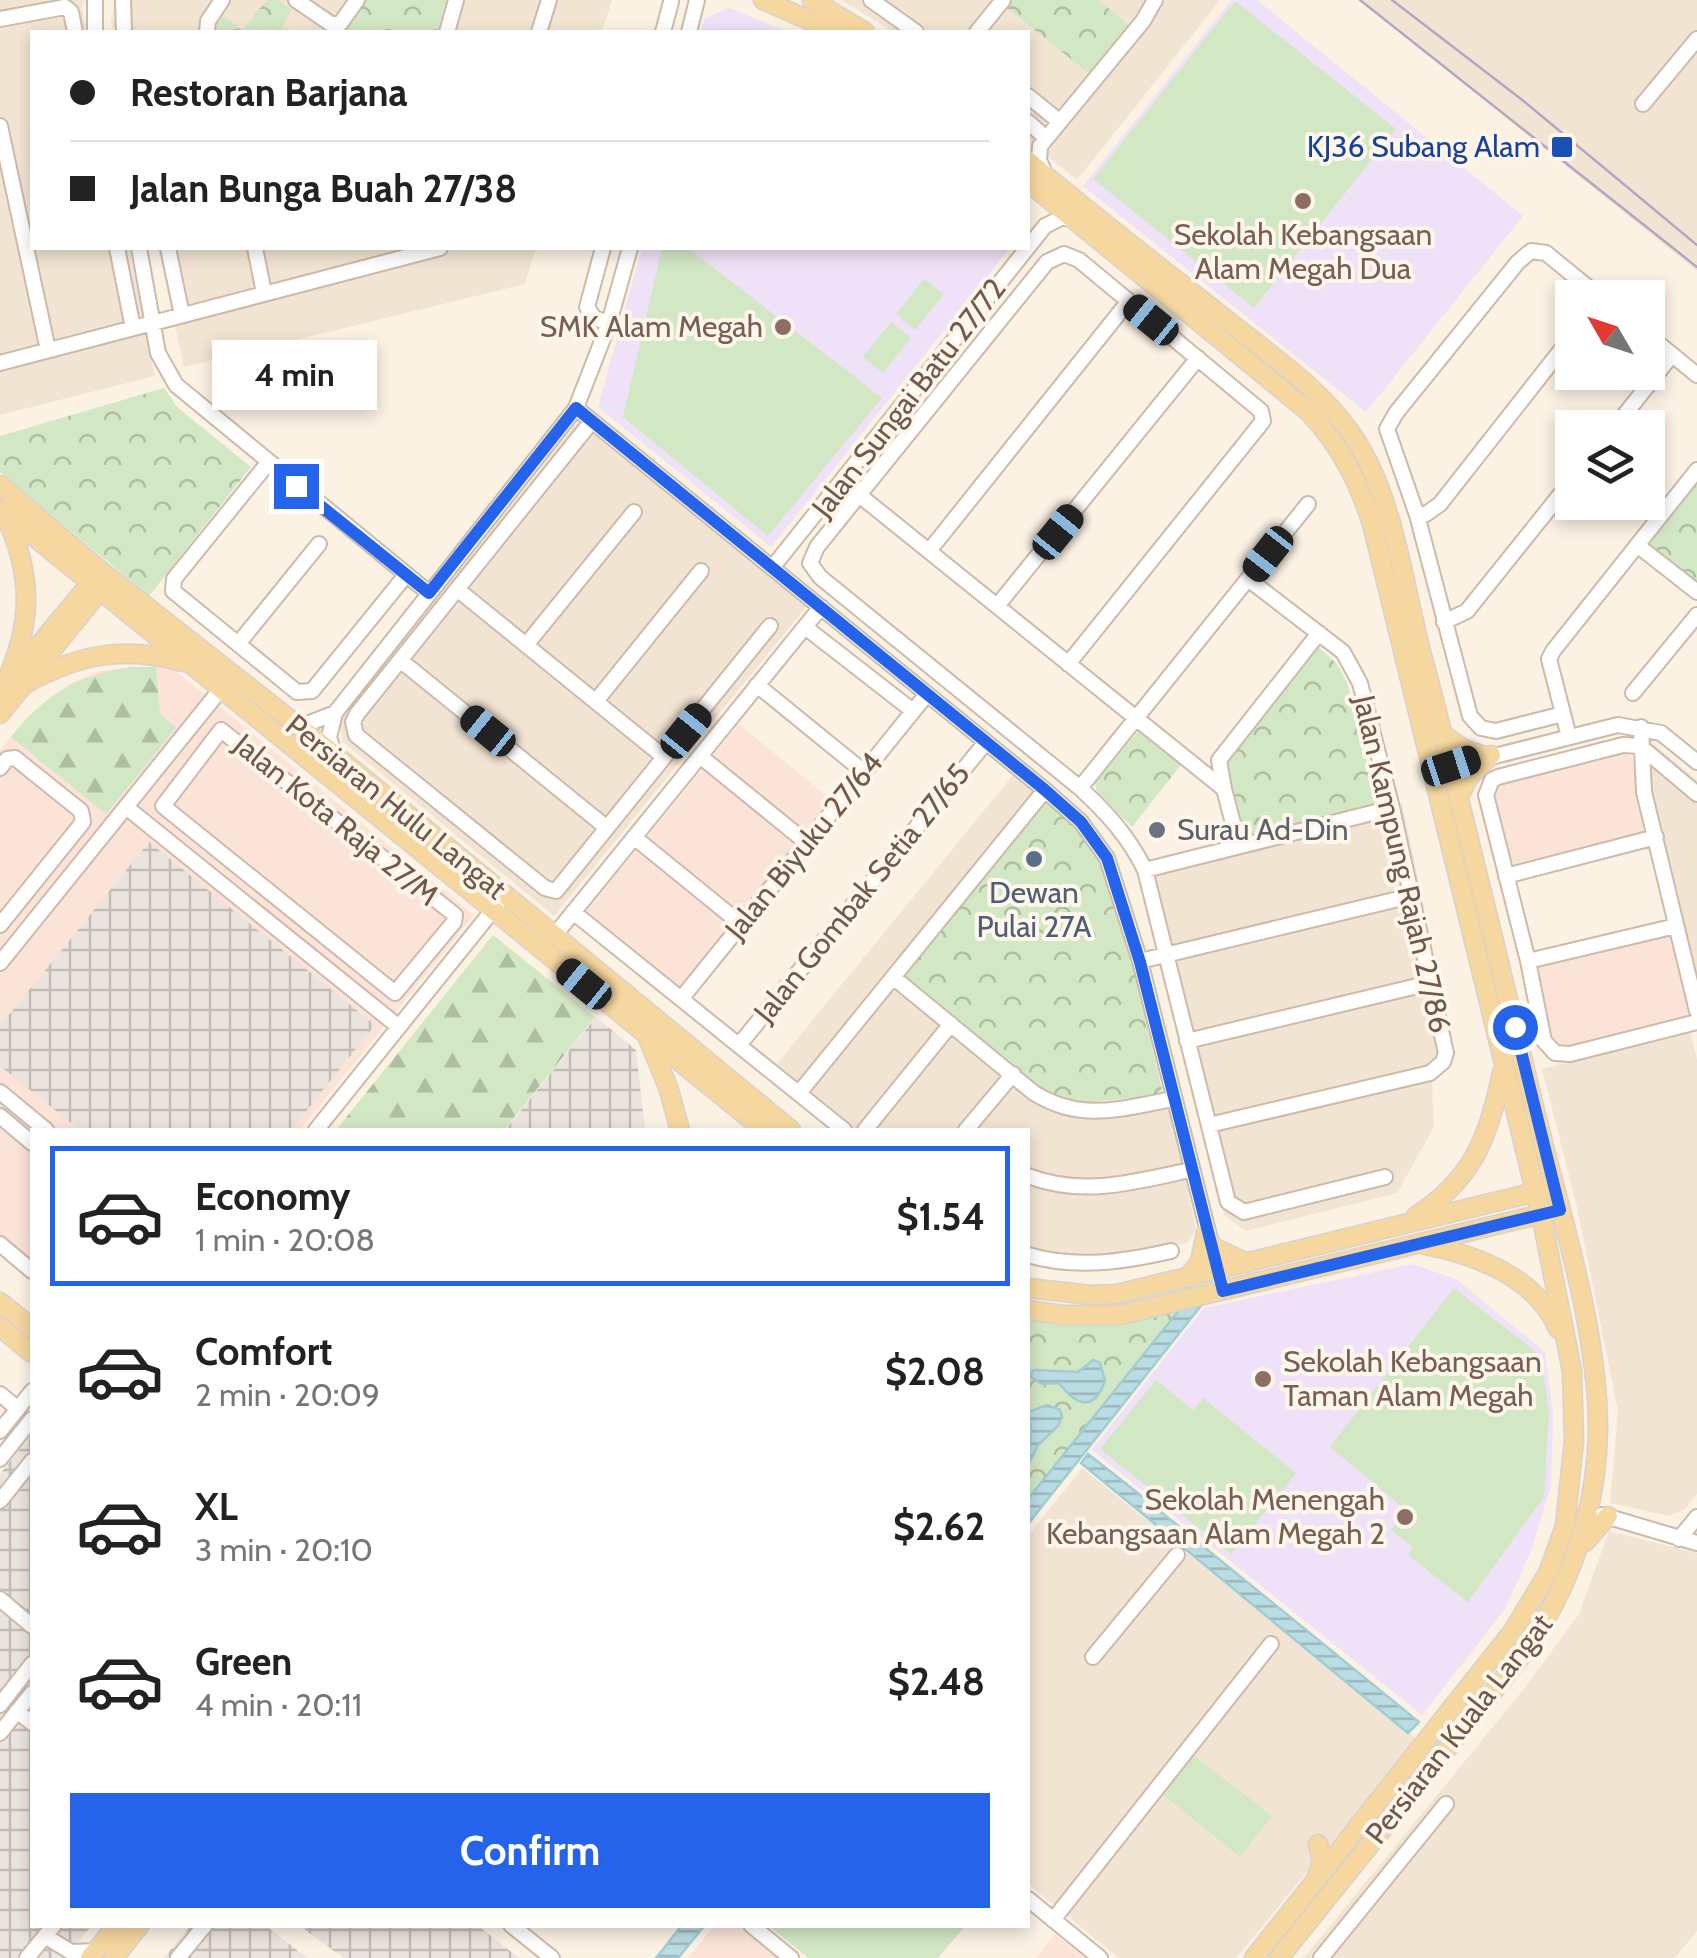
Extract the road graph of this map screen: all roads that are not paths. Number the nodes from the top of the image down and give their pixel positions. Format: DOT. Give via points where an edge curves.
graph roads {
  1 [pos="95,0"];
  2 [pos="123,0"];
  3 [pos="222,0"];
  4 [pos="296,0"];
  5 [pos="357,0"];
  6 [pos="456,0"];
  7 [pos="548,0"];
  8 [pos="698,0"];
  9 [pos="763,0"];
  10 [pos="812,0"];
  11 [pos="870,0"];
  12 [pos="1003,0"];
  13 [pos="1155,0"];
  14 [pos="672,2"];
  15 [pos="0,19"];
  16 [pos="75,30"];
  17 [pos="96,30"];
  18 [pos="124,30"];
  19 [pos="208,30"];
  20 [pos="448,30"];
  21 [pos="539,30"];
  22 [pos="664,30"];
  23 [pos="689,30"];
  24 [pos="831,30"];
  25 [pos="862,30"];
  26 [pos="913,30"];
  27 [pos="979,30"];
  28 [pos="1697,40"];
  29 [pos="1030,98"];
  30 [pos="1643,104"];
  31 [pos="1060,122"];
  32 [pos="0,126"];
  33 [pos="1038,144"];
  34 [pos="1039,185"];
  35 [pos="1072,218"];
  36 [pos="1045,226"];
  37 [pos="1030,245"];
  38 [pos="118,250"];
  39 [pos="139,250"];
  40 [pos="168,250"];
  41 [pos="255,250"];
  42 [pos="432,250"];
  43 [pos="602,250"];
  44 [pos="629,250"];
  45 [pos="1026,250"];
  46 [pos="1578,280"];
  47 [pos="264,294"];
  48 [pos="1128,302"];
  49 [pos="182,315"];
  50 [pos="154,322"];
  51 [pos="610,322"];
  52 [pos="133,328"];
  53 [pos="1665,349"];
  54 [pos="48,350"];
  55 [pos="1672,355"];
  56 [pos="1198,358"];
  57 [pos="1555,358"];
  58 [pos="0,363"];
  59 [pos="1697,374"];
  60 [pos="591,376"];
  61 [pos="576,408"];
  62 [pos="1628,410"];
  63 [pos="597,425"];
  64 [pos="268,463"];
  65 [pos="1697,470"];
  66 [pos="843,482"];
  67 [pos="0,484"];
  68 [pos="859,494"];
  69 [pos="1555,501"];
  70 [pos="1308,504"];
  71 [pos="2,510"];
  72 [pos="634,512"];
  73 [pos="1417,515"];
  74 [pos="319,544"];
  75 [pos="1637,545"];
  76 [pos="929,551"];
  77 [pos="772,568"];
  78 [pos="701,571"];
  79 [pos="406,575"];
  80 [pos="1248,579"];
  81 [pos="101,581"];
  82 [pos="458,589"];
  83 [pos="1697,592"];
  84 [pos="429,593"];
  85 [pos="997,606"];
  86 [pos="821,608"];
  87 [pos="1697,615"];
  88 [pos="1444,622"];
  89 [pos="770,626"];
  90 [pos="805,627"];
  91 [pos="1319,633"];
  92 [pos="238,644"];
  93 [pos="526,645"];
  94 [pos="400,660"];
  95 [pos="1068,664"];
  96 [pos="192,665"];
  97 [pos="25,684"];
  98 [pos="758,685"];
  99 [pos="222,689"];
  100 [pos="0,692"];
  101 [pos="927,694"];
  102 [pos="1632,694"];
  103 [pos="596,701"];
  104 [pos="1416,708"];
  105 [pos="335,712"];
  106 [pos="913,712"];
  107 [pos="0,714"];
  108 [pos="1564,714"];
  109 [pos="1134,718"];
  110 [pos="294,724"];
  111 [pos="1641,727"];
  112 [pos="1444,735"];
  113 [pos="1569,737"];
  114 [pos="986,742"];
  115 [pos="1640,746"];
  116 [pos="700,756"];
  117 [pos="1487,756"];
  118 [pos="1695,756"];
  119 [pos="664,757"];
  120 [pos="338,758"];
  121 [pos="1451,766"];
  122 [pos="0,768"];
  123 [pos="864,772"];
  124 [pos="1080,788"];
  125 [pos="639,789"];
  126 [pos="1224,789"];
  127 [pos="1045,790"];
  128 [pos="1697,794"];
  129 [pos="1458,798"];
  130 [pos="660,806"];
  131 [pos="126,807"];
  132 [pos="1392,808"];
  133 [pos="1444,824"];
  134 [pos="607,828"];
  135 [pos="634,837"];
  136 [pos="1656,837"];
  137 [pos="67,842"];
  138 [pos="807,843"];
  139 [pos="1239,846"];
  140 [pos="86,857"];
  141 [pos="230,862"];
  142 [pos="1144,870"];
  143 [pos="1506,876"];
  144 [pos="216,880"];
  145 [pos="1411,896"];
  146 [pos="499,903"];
  147 [pos="573,912"];
  148 [pos="742,924"];
  149 [pos="0,925"];
  150 [pos="1676,926"];
  151 [pos="554,936"];
  152 [pos="326,939"];
  153 [pos="426,955"];
  154 [pos="312,956"];
  155 [pos="1166,957"];
  156 [pos="1528,961"];
  157 [pos="1140,962"];
  158 [pos="0,963"];
  159 [pos="444,970"];
  160 [pos="893,977"];
  161 [pos="1430,984"];
  162 [pos="682,998"];
  163 [pos="1697,1012"];
  164 [pos="1697,1022"];
  165 [pos="951,1024"];
  166 [pos="398,1027"];
  167 [pos="646,1033"];
  168 [pos="1187,1041"];
  169 [pos="739,1045"];
  170 [pos="1504,1065"];
  171 [pos="1013,1074"];
  172 [pos="0,1092"];
  173 [pos="799,1093"];
  174 [pos="1174,1100"];
  175 [pos="26,1113"];
  176 [pos="0,1116"];
  177 [pos="1208,1125"];
  178 [pos="774,1127"];
  179 [pos="14,1128"];
  180 [pos="44,1128"];
  181 [pos="318,1128"];
  182 [pos="679,1128"];
  183 [pos="842,1128"];
  184 [pos="867,1128"];
  185 [pos="968,1128"];
  186 [pos="30,1140"];
  187 [pos="1190,1170"];
  188 [pos="1030,1177"];
  189 [pos="1385,1177"];
  190 [pos="1554,1188"];
  191 [pos="1534,1192"];
  192 [pos="1560,1210"];
  193 [pos="1540,1214"];
  194 [pos="1398,1226"];
  195 [pos="1207,1237"];
  196 [pos="1415,1243"];
  197 [pos="0,1244"];
  198 [pos="1171,1251"];
  199 [pos="1030,1255"];
  200 [pos="1246,1263"];
  201 [pos="30,1269"];
  202 [pos="1217,1271"];
  203 [pos="1186,1278"];
  204 [pos="1030,1288"];
  205 [pos="1223,1291"];
  206 [pos="0,1302"];
  207 [pos="1030,1310"];
  208 [pos="30,1326"];
  209 [pos="4,1332"];
  210 [pos="1566,1348"];
  211 [pos="30,1352"];
  212 [pos="0,1394"];
  213 [pos="30,1394"];
  214 [pos="18,1409"];
  215 [pos="30,1422"];
  216 [pos="0,1431"];
  217 [pos="0,1459"];
  218 [pos="30,1463"];
  219 [pos="1570,1480"];
  220 [pos="0,1500"];
  221 [pos="1603,1515"];
  222 [pos="1697,1517"];
  223 [pos="1679,1538"];
  224 [pos="1697,1543"];
  225 [pos="1556,1554"];
  226 [pos="1176,1556"];
  227 [pos="0,1599"];
  228 [pos="30,1624"];
  229 [pos="1271,1644"];
  230 [pos="1093,1658"];
  231 [pos="30,1667"];
  232 [pos="30,1695"];
  233 [pos="0,1705"];
  234 [pos="18,1711"];
  235 [pos="30,1721"];
  236 [pos="0,1733"];
  237 [pos="1446,1804"];
  238 [pos="1350,1838"];
  239 [pos="1315,1882"];
  240 [pos="1030,1900"];
  241 [pos="1054,1920"];
  242 [pos="117,1928"];
  243 [pos="137,1928"];
  244 [pos="203,1928"];
  245 [pos="515,1928"];
  246 [pos="755,1928"];
  247 [pos="50,1930"];
  248 [pos="106,1956"];
  249 [pos="1095,1956"];
  250 [pos="31,1957"];
  251 [pos="178,1958"];
  252 [pos="552,1958"];
  253 [pos="791,1958"];
  254 [pos="1254,1958"];
  255 [pos="1278,1958"];
  256 [pos="1321,1958"];
  1 -- 17 [label="street"];
  2 -- 18 [label="street"];
  3 -- 19 [label="street"];
  4 -- 5 [label="street" via="340,24"];
  6 -- 20 [label="street"];
  7 -- 21 [label="street"];
  8 -- 23 [label="street"];
  9 -- 24 [label="main road"];
  10 -- 25 [label="main road"];
  11 -- 26 [label="street"];
  12 -- 27 [label="street"];
  13 -- 31 [label="street"];
  14 -- 22 [label="street"];
  15 -- 16 [label="street" via="65,6"];
  28 -- 30 [label="street"];
  29 -- 31 [label="street"];
  31 -- 33 [label="street"];
  32 -- 54 [label="street"];
  33 -- 34 [label="street"];
  34 -- 35 [label="main road, Persiaran Kuala Langat"];
  34 -- 36 [label="street" via="1048,209"];
  34 -- 112 [label="main road, Persiaran Kuala Langat" via="1295,374 1355,439 1389,521"];
  35 -- 36 [label="street"];
  35 -- 104 [label="main road, Persiaran Kuala Langat" via="1308,412 1348,461 1372,524"];
  36 -- 37 [label="street, Jalan Sungai Batu 27/72"];
  38 -- 52 [label="street"];
  39 -- 50 [label="street"];
  40 -- 49 [label="street"];
  41 -- 47 [label="street"];
  42 -- 47 [label="street"];
  43 -- 51 [label="street" via="587,307 594,318"];
  44 -- 51 [label="street"];
  45 -- 66 [label="street, Jalan Sungai Batu 27/72"];
  46 -- 73 [label="street" via="1546,253 1531,250 1390,420 1387,436"];
  47 -- 49 [label="street"];
  48 -- 56 [label="street"];
  48 -- 68 [label="street" via="1072,255 1047,262"];
  48 -- 76 [label="street"];
  49 -- 50 [label="street"];
  50 -- 52 [label="street"];
  50 -- 64 [label="street" via="158,352 176,385"];
  51 -- 60 [label="street"];
  52 -- 54 [label="street"];
  53 -- 55 [label="street"];
  54 -- 58 [label="street"];
  55 -- 59 [label="street"];
  55 -- 62 [label="street"];
  56 -- 85 [label="street"];
  56 -- 95 [label="street" via="1262,411 1263,421"];
  57 -- 73 [label="street" via="1440,504"];
  60 -- 61 [label="street"];
  60 -- 63 [label="street"];
  61 -- 63 [label="street"];
  61 -- 84 [label="street"];
  63 -- 77 [label="street"];
  63 -- 82 [label="street"];
  64 -- 79 [label="street"];
  64 -- 92 [label="street" via="174,579 173,591"];
  65 -- 75 [label="street"];
  66 -- 68 [label="street"];
  66 -- 77 [label="street, Jalan Sungai Batu 27/72"];
  67 -- 81 [label="main road, Persiaran Hulu Langat"];
  68 -- 76 [label="street"];
  68 -- 124 [label="street" via="812,554 814,571"];
  69 -- 88 [label="street" via="1467,611"];
  70 -- 80 [label="street"];
  71 -- 81 [label="main road, Persiaran Hulu Langat"];
  71 -- 100 [label="main road" via="23,562 26,603 22,640"];
  72 -- 93 [label="street"];
  73 -- 88 [label="street"];
  74 -- 92 [label="street"];
  75 -- 83 [label="street"];
  75 -- 108 [label="street" via="1549,660"];
  76 -- 85 [label="street"];
  77 -- 86 [label="street"];
  78 -- 103 [label="street"];
  79 -- 84 [label="street"];
  79 -- 92 [label="street" via="312,691 298,692"];
  80 -- 91 [label="street, Jalan Kampung Rajah 27/86"];
  80 -- 109 [label="street"];
  81 -- 96 [label="main road, Persiaran Hulu Langat"];
  81 -- 97 [label="main road"];
  81 -- 100 [label="main road"];
  81 -- 110 [label="main road, Persiaran Hulu Langat"];
  82 -- 93 [label="street"];
  82 -- 94 [label="street"];
  84 -- 105 [label="street"];
  85 -- 95 [label="street"];
  86 -- 90 [label="street"];
  86 -- 101 [label="street"];
  87 -- 102 [label="street"];
  88 -- 108 [label="street" via="1466,708 1481,728 1496,731"];
  89 -- 119 [label="street"];
  90 -- 98 [label="street"];
  90 -- 106 [label="street"];
  91 -- 126 [label="street" via="1220,760"];
  91 -- 132 [label="street, Jalan Kampung Rajah 27/86" via="1343,652 1360,683"];
  93 -- 103 [label="street"];
  94 -- 134 [label="street"];
  94 -- 134 [label="street" via="357,714 356,735 545,888 556,891"];
  95 -- 109 [label="street"];
  96 -- 97 [label="main road" via="118,652 68,662"];
  96 -- 99 [label="main road, Persiaran Hulu Langat"];
  97 -- 107 [label="main road"];
  98 -- 116 [label="street"];
  98 -- 123 [label="street"];
  99 -- 131 [label="street"];
  99 -- 146 [label="main road, Persiaran Hulu Langat"];
  101 -- 106 [label="street, Jalan Biyuku 27/64"];
  101 -- 114 [label="street"];
  103 -- 119 [label="street"];
  104 -- 121 [label="main road" via="1432,748"];
  104 -- 133 [label="main road, Persiaran Kuala Langat"];
  105 -- 110 [label="street"];
  105 -- 120 [label="street" via="329,744"];
  106 -- 123 [label="street, Jalan Biyuku 27/64"];
  108 -- 113 [label="street"];
  109 -- 124 [label="street"];
  109 -- 126 [label="street"];
  110 -- 120 [label="main road, Persiaran Hulu Langat"];
  111 -- 113 [label="street" via="1618,725"];
  111 -- 115 [label="street"];
  111 -- 118 [label="street"];
  112 -- 117 [label="main road"];
  112 -- 121 [label="main road, Persiaran Kuala Langat"];
  113 -- 117 [label="street"];
  114 -- 127 [label="street"];
  114 -- 169 [label="street, Jalan Gombak Setia 27/65"];
  115 -- 128 [label="street"];
  115 -- 136 [label="street"];
  115 -- 143 [label="street" via="1498,777 1486,795"];
  116 -- 130 [label="street"];
  116 -- 138 [label="street"];
  117 -- 121 [label="street"];
  117 -- 129 [label="main road"];
  119 -- 125 [label="street"];
  120 -- 146 [label="main road, Persiaran Hulu Langat"];
  121 -- 129 [label="main road, Persiaran Kuala Langat"];
  121 -- 133 [label="main road" via="1441,780"];
  122 -- 137 [label="street" via="16,758 83,815"];
  123 -- 138 [label="street, Jalan Biyuku 27/64"];
  124 -- 142 [label="street" via="1120,829"];
  125 -- 130 [label="street"];
  125 -- 134 [label="street"];
  126 -- 139 [label="street"];
  127 -- 157 [label="street" via="1081,822 1107,858"];
  127 -- 160 [label="street"];
  129 -- 190 [label="main road, Persiaran Kuala Langat"];
  130 -- 135 [label="street"];
  131 -- 140 [label="street"];
  131 -- 144 [label="street"];
  132 -- 139 [label="street"];
  132 -- 145 [label="street, Jalan Kampung Rajah 27/86"];
  133 -- 170 [label="main road, Persiaran Kuala Langat"];
  135 -- 147 [label="street"];
  135 -- 148 [label="street"];
  136 -- 143 [label="street"];
  136 -- 150 [label="street"];
  137 -- 140 [label="street"];
  137 -- 149 [label="street"];
  138 -- 148 [label="street, Jalan Biyuku 27/64"];
  139 -- 142 [label="street"];
  140 -- 158 [label="street"];
  141 -- 144 [label="street"];
  141 -- 152 [label="street"];
  141 -- 153 [label="street, Jalan Kota Raja 27/M" via="164,802 224,730 455,915"];
  142 -- 155 [label="street"];
  143 -- 156 [label="street"];
  144 -- 154 [label="street"];
  145 -- 155 [label="street"];
  145 -- 161 [label="street, Jalan Kampung Rajah 27/86"];
  146 -- 151 [label="main road, Persiaran Hulu Langat"];
  146 -- 159 [label="street"];
  146 -- 167 [label="main road, Persiaran Hulu Langat"];
  147 -- 151 [label="street"];
  147 -- 162 [label="street"];
  148 -- 162 [label="street, Jalan Biyuku 27/64"];
  150 -- 156 [label="street"];
  150 -- 163 [label="street"];
  151 -- 178 [label="main road, Persiaran Hulu Langat"];
  152 -- 153 [label="street, Jalan Kota Raja 27/M" via="397,992"];
  152 -- 154 [label="street"];
  153 -- 159 [label="street"];
  154 -- 166 [label="street"];
  155 -- 157 [label="street"];
  155 -- 168 [label="street"];
  156 -- 164 [label="street" via="1544,1041 1555,1053"];
  157 -- 174 [label="street"];
  159 -- 166 [label="street"];
  160 -- 165 [label="street"];
  160 -- 173 [label="street"];
  161 -- 168 [label="street"];
  161 -- 177 [label="street, Jalan Kampung Rajah 27/86" via="1446,1052 1430,1073"];
  162 -- 169 [label="street"];
  165 -- 171 [label="street"];
  165 -- 184 [label="street"];
  166 -- 181 [label="street"];
  167 -- 178 [label="main road, Persiaran Hulu Langat"];
  167 -- 182 [label="main road"];
  168 -- 177 [label="street"];
  169 -- 173 [label="street"];
  170 -- 191 [label="main road, Persiaran Kuala Langat"];
  170 -- 194 [label="main road" via="1475,1159 1451,1190"];
  171 -- 174 [label="street" via="1044,1100 1074,1112"];
  171 -- 185 [label="street"];
  172 -- 175 [label="street"];
  173 -- 183 [label="street"];
  174 -- 187 [label="street"];
  175 -- 179 [label="street"];
  175 -- 180 [label="street"];
  176 -- 179 [label="street"];
  177 -- 189 [label="street" via="1225,1195 1244,1212"];
  179 -- 186 [label="street"];
  187 -- 188 [label="street" via="1090,1188"];
  187 -- 195 [label="street"];
  190 -- 191 [label="main road"];
  190 -- 192 [label="main road, Persiaran Kuala Langat"];
  191 -- 193 [label="main road, Persiaran Kuala Langat"];
  191 -- 194 [label="main road"];
  192 -- 193 [label="main road"];
  192 -- 221 [label="main road, Persiaran Kuala Langat" via="1595,1378 1594,1483"];
  193 -- 196 [label="main road"];
  193 -- 210 [label="main road, Persiaran Kuala Langat"];
  194 -- 200 [label="main road"];
  195 -- 200 [label="main road"];
  195 -- 202 [label="street"];
  195 -- 203 [label="main road" via="1200,1262"];
  196 -- 205 [label="main road"];
  196 -- 210 [label="main road" via="1471,1256 1508,1274 1554,1319"];
  197 -- 201 [label="street"];
  198 -- 199 [label="street" via="1090,1264"];
  200 -- 202 [label="main road"];
  202 -- 203 [label="main road"];
  202 -- 205 [label="street"];
  203 -- 204 [label="main road" via="1117,1294"];
  205 -- 207 [label="main road" via="1120,1315"];
  206 -- 208 [label="main road"];
  209 -- 211 [label="main road"];
  210 -- 219 [label="main road, Persiaran Kuala Langat" via="1572,1371"];
  212 -- 214 [label="street"];
  213 -- 214 [label="street"];
  214 -- 216 [label="street"];
  215 -- 217 [label="street"];
  218 -- 220 [label="street"];
  219 -- 221 [label="main road"];
  219 -- 225 [label="main road, Persiaran Kuala Langat"];
  221 -- 223 [label="street"];
  221 -- 225 [label="main road"];
  221 -- 255 [label="main road, Persiaran Kuala Langat" via="1576,1552 1539,1633"];
  222 -- 223 [label="street"];
  223 -- 224 [label="street"];
  225 -- 238 [label="main road, Persiaran Kuala Langat" via="1513,1631"];
  226 -- 230 [label="street"];
  227 -- 228 [label="street"];
  229 -- 241 [label="street"];
  231 -- 233 [label="street"];
  232 -- 234 [label="street"];
  234 -- 235 [label="street"];
  234 -- 236 [label="street"];
  237 -- 256 [label="street"];
  238 -- 239 [label="main road, Persiaran Kuala Langat"];
  238 -- 239 [label="main road" via="1320,1846"];
  239 -- 254 [label="main road, Persiaran Kuala Langat"];
  240 -- 241 [label="street"];
  241 -- 249 [label="street"];
  242 -- 248 [label="main road"];
  243 -- 248 [label="main road"];
  244 -- 251 [label="street"];
  245 -- 252 [label="street"];
  246 -- 253 [label="street"];
  247 -- 248 [label="street" via="70,1952"];
  247 -- 250 [label="street"];
}
